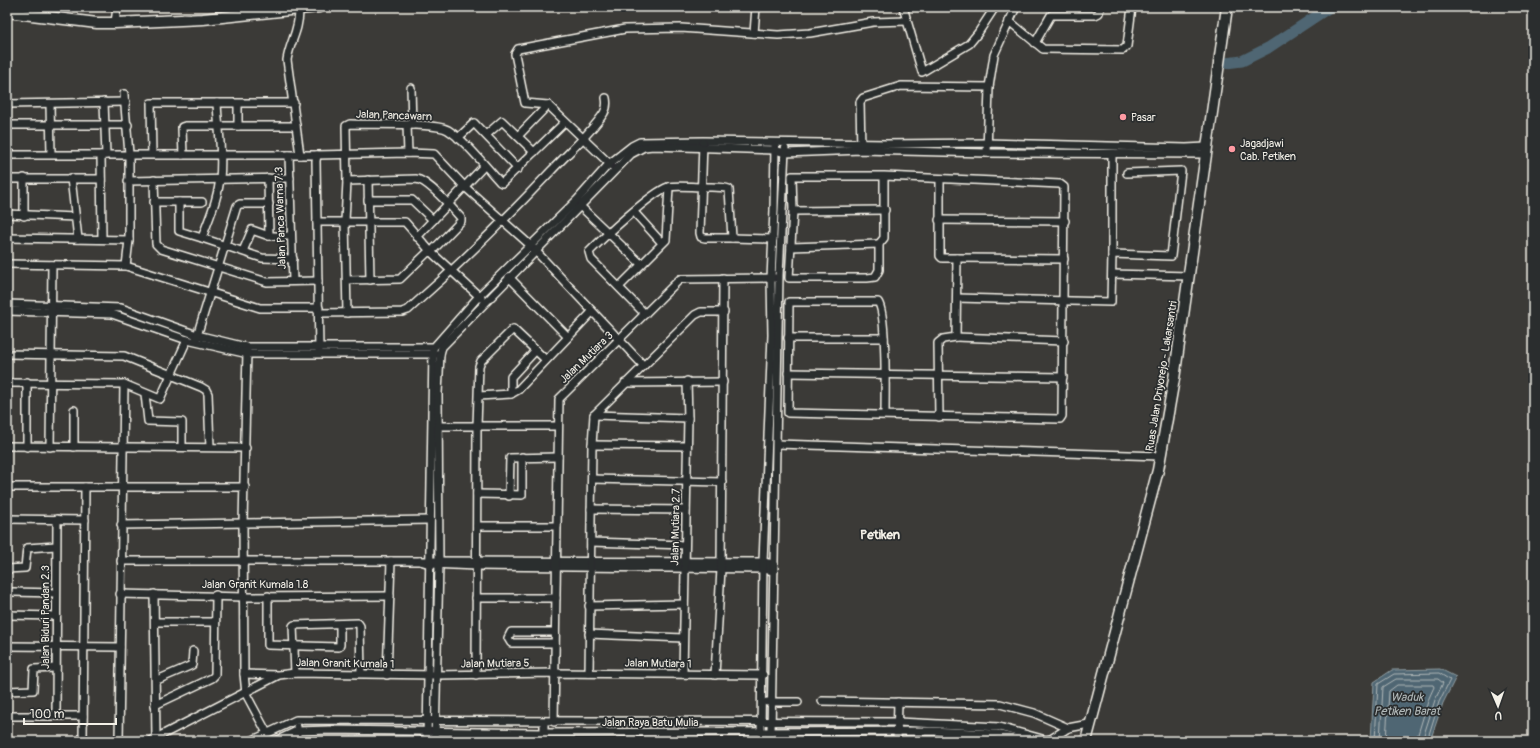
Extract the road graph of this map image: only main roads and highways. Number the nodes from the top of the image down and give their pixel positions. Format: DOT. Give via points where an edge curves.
graph roads {
  1 [pos="319,7"];
  2 [pos="1227,7"];
  3 [pos="7,12"];
  4 [pos="1086,741"];
  1 -- 3 [label="main road" via="204,19 115,23"];
  2 -- 4 [label="main road, Ruas Jalan Driyorejo - Lakarsantri" via="1174,379 1160,456 1149,508"];
}
